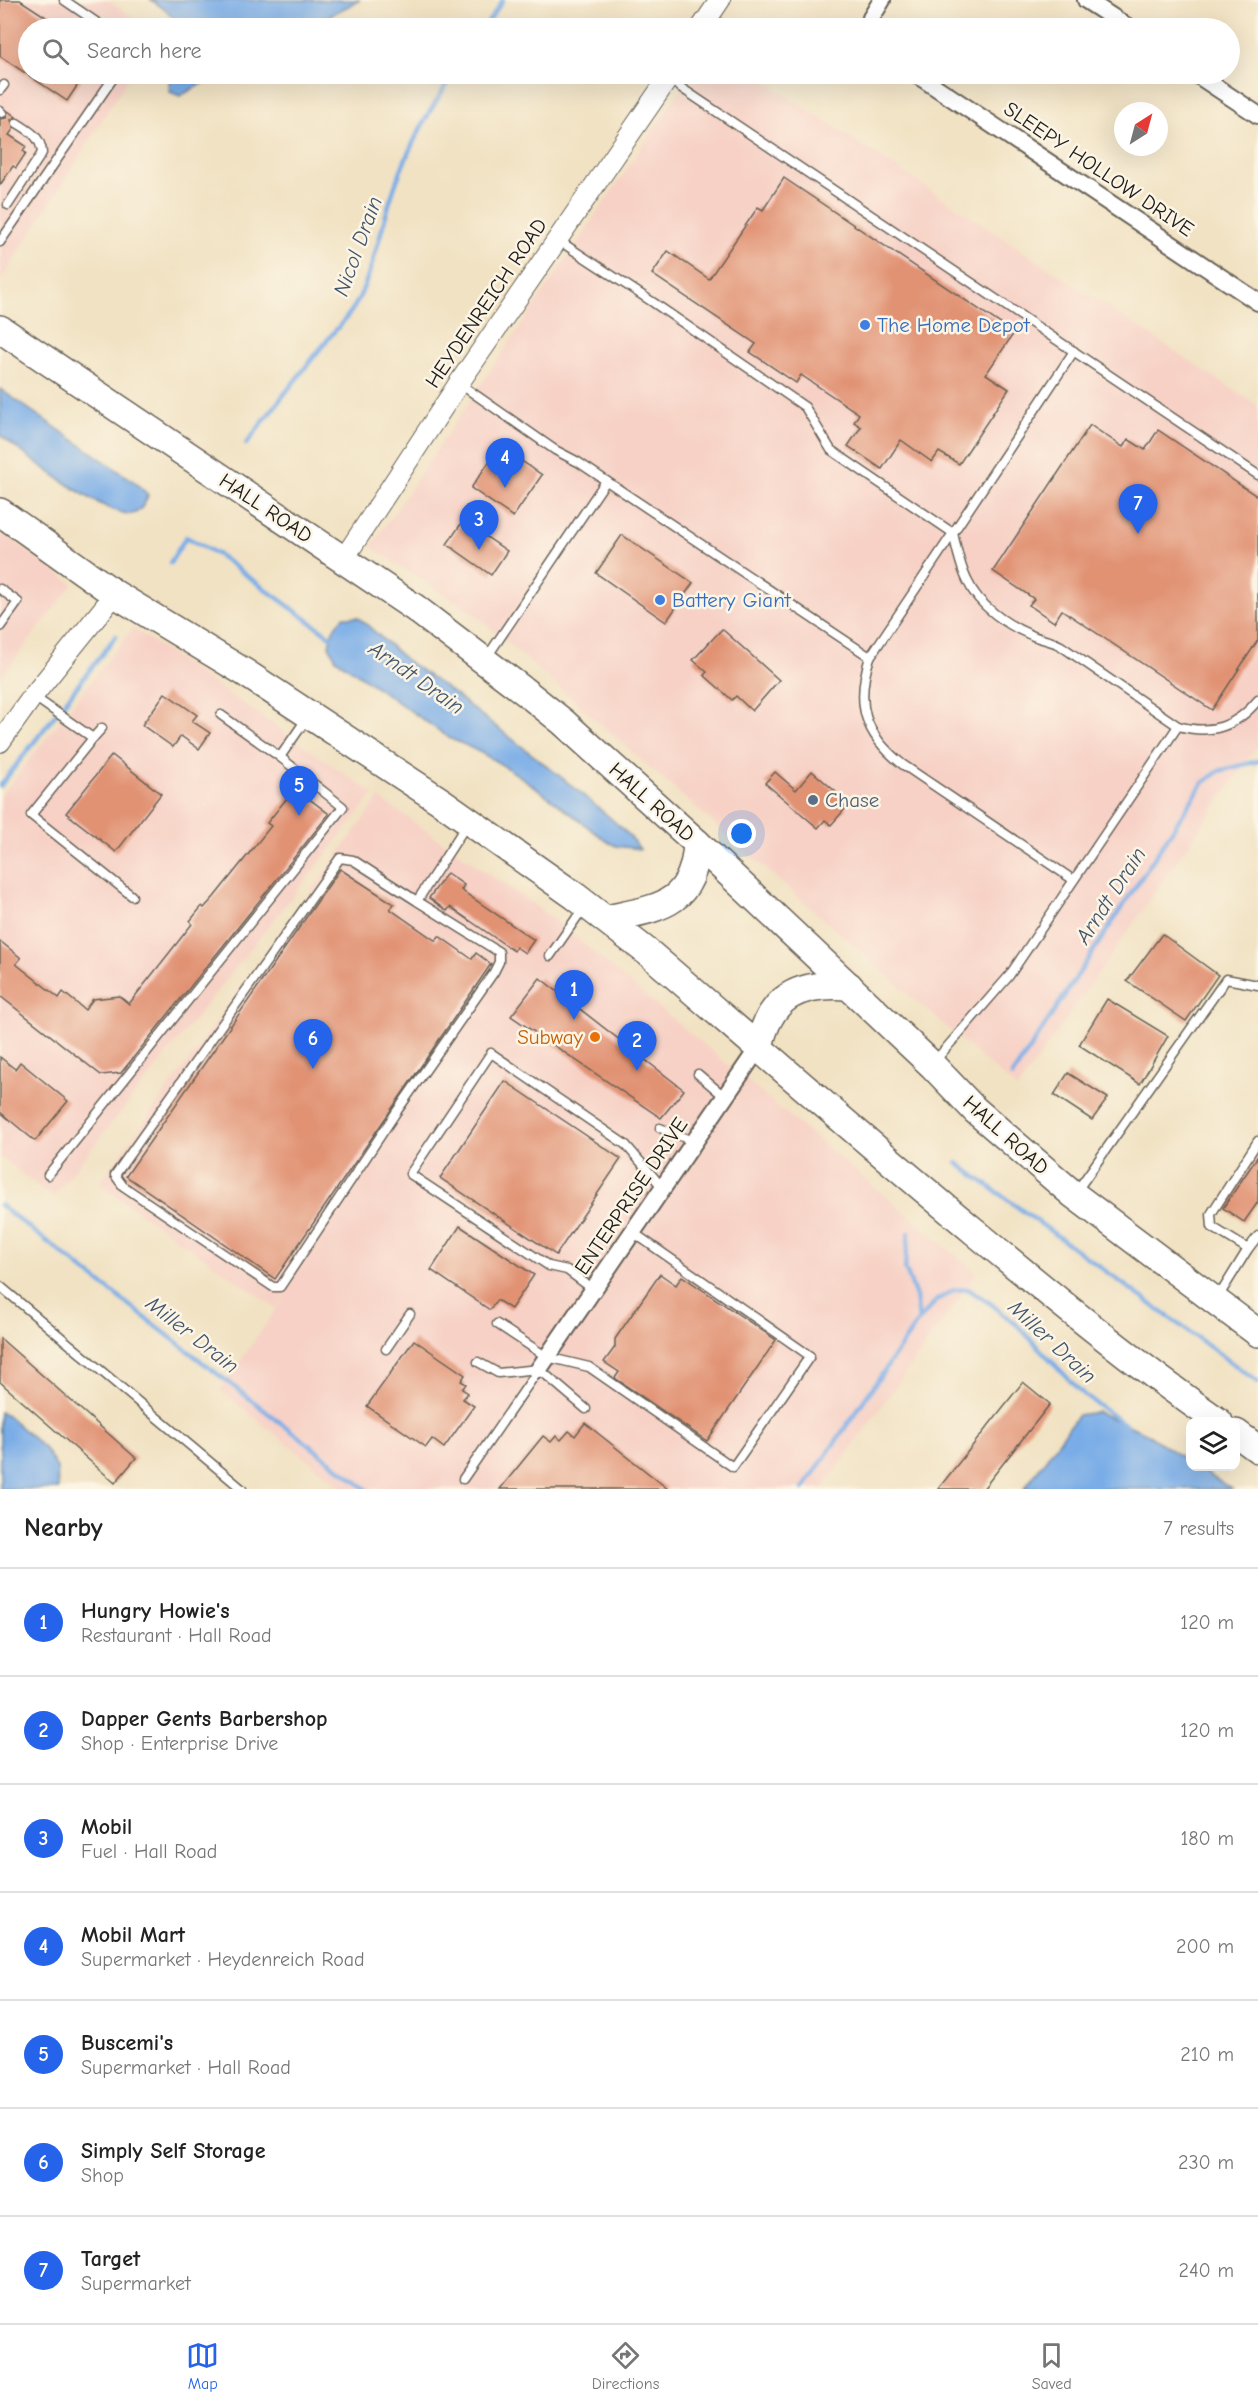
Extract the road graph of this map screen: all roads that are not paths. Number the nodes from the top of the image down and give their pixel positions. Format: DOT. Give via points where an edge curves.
graph roads {
  1 [pos="64,0"];
  2 [pos="720,0"];
  3 [pos="882,0"];
  4 [pos="1086,0"];
  5 [pos="90,18"];
  6 [pos="708,18"];
  7 [pos="871,18"];
  8 [pos="1114,18"];
  9 [pos="109,84"];
  10 [pos="664,84"];
  11 [pos="681,84"];
  12 [pos="931,84"];
  13 [pos="1211,84"];
  14 [pos="1258,115"];
  15 [pos="17,123"];
  16 [pos="8,205"];
  17 [pos="558,240"];
  18 [pos="0,242"];
  19 [pos="1258,302"];
  20 [pos="0,329"];
  21 [pos="1074,351"];
  22 [pos="459,383"];
  23 [pos="1258,475"];
  24 [pos="606,481"];
  25 [pos="0,512"];
  26 [pos="953,533"];
  27 [pos="343,560"];
  28 [pos="0,589"];
  29 [pos="115,594"];
  30 [pos="0,627"];
  31 [pos="870,657"];
  32 [pos="485,660"];
  33 [pos="33,696"];
  34 [pos="1258,700"];
  35 [pos="221,715"];
  36 [pos="309,715"];
  37 [pos="1178,726"];
  38 [pos="102,728"];
  39 [pos="93,738"];
  40 [pos="0,742"];
  41 [pos="280,757"];
  42 [pos="469,821"];
  43 [pos="697,843"];
  44 [pos="1072,879"];
  45 [pos="132,896"];
  46 [pos="417,901"];
  47 [pos="596,911"];
  48 [pos="550,956"];
  49 [pos="1258,985"];
  50 [pos="849,986"];
  51 [pos="759,1047"];
  52 [pos="932,1065"];
  53 [pos="698,1074"];
  54 [pos="725,1098"];
  55 [pos="660,1128"];
  56 [pos="1258,1141"];
  57 [pos="695,1142"];
  58 [pos="48,1175"];
  59 [pos="664,1189"];
  60 [pos="1074,1195"];
  61 [pos="634,1233"];
  62 [pos="1258,1236"];
  63 [pos="1248,1249"];
  64 [pos="0,1286"];
  65 [pos="595,1290"];
  66 [pos="1215,1302"];
  67 [pos="410,1314"];
  68 [pos="497,1324"];
  69 [pos="1258,1333"];
  70 [pos="386,1349"];
  71 [pos="478,1362"];
  72 [pos="543,1363"];
  73 [pos="586,1409"];
  74 [pos="1212,1417"];
  75 [pos="1240,1436"];
  76 [pos="1258,1449"];
  77 [pos="463,1479"];
  78 [pos="242,1489"];
  1 -- 5 [label="lane"];
  2 -- 6 [label="street"];
  3 -- 7 [label="street"];
  4 -- 8 [label="street"];
  9 -- 18 [label="lane"];
  10 -- 17 [label="street, HEYDENREICH ROAD"];
  11 -- 21 [label="lane"];
  12 -- 19 [label="street, SLEEPY HOLLOW DRIVE"];
  13 -- 14 [label="street"];
  15 -- 16 [label="lane" via="37,136 42,153"];
  17 -- 22 [label="street, HEYDENREICH ROAD"];
  17 -- 26 [label="lane" via="805,407 831,450"];
  20 -- 27 [label="highway, HALL ROAD"];
  21 -- 23 [label="lane"];
  21 -- 26 [label="lane"];
  22 -- 24 [label="lane"];
  22 -- 27 [label="street, HEYDENREICH ROAD"];
  24 -- 31 [label="lane"];
  24 -- 32 [label="lane"];
  25 -- 29 [label="highway"];
  26 -- 31 [label="lane"];
  26 -- 37 [label="lane" via="968,583 991,610 1016,628 1061,646"];
  27 -- 32 [label="highway, HALL ROAD"];
  28 -- 30 [label="lane" via="18,602"];
  29 -- 33 [label="street"];
  29 -- 36 [label="highway"];
  31 -- 44 [label="lane" via="863,707 870,728 884,748"];
  32 -- 43 [label="highway, HALL ROAD" via="562,722"];
  33 -- 39 [label="lane"];
  33 -- 40 [label="street"];
  34 -- 37 [label="lane" via="1242,717 1216,728 1196,731"];
  35 -- 41 [label="lane"];
  36 -- 41 [label="lane"];
  36 -- 42 [label="highway"];
  37 -- 44 [label="lane"];
  38 -- 39 [label="lane"];
  39 -- 45 [label="lane" via="31,814"];
  41 -- 58 [label="lane" via="343,807"];
  42 -- 46 [label="lane"];
  42 -- 47 [label="highway"];
  43 -- 47 [label="highway" via="691,877 665,904 652,909"];
  43 -- 50 [label="highway, HALL ROAD"];
  44 -- 52 [label="lane" via="1009,976"];
  46 -- 46 [label="lane" via="352,860 340,858 115,1175 123,1186 273,1287 280,1287 499,962 499,952"];
  47 -- 48 [label="lane"];
  47 -- 51 [label="highway"];
  49 -- 60 [label="lane" via="1226,979"];
  50 -- 51 [label="highway" via="808,987 785,999 763,1029"];
  50 -- 52 [label="highway, HALL ROAD"];
  51 -- 54 [label="street, ENTERPRISE DRIVE"];
  51 -- 74 [label="highway" via="1081,1321"];
  52 -- 60 [label="highway, HALL ROAD" via="975,1110"];
  53 -- 54 [label="lane"];
  54 -- 57 [label="street, ENTERPRISE DRIVE"];
  55 -- 57 [label="lane"];
  56 -- 63 [label="lane" via="1211,1214 1212,1227"];
  57 -- 59 [label="street, ENTERPRISE DRIVE"];
  59 -- 61 [label="street, ENTERPRISE DRIVE"];
  59 -- 65 [label="lane" via="626,1145 491,1053 410,1174 549,1266 567,1270"];
  60 -- 66 [label="highway, HALL ROAD"];
  61 -- 65 [label="street, ENTERPRISE DRIVE"];
  61 -- 72 [label="lane" via="810,1356 733,1467 589,1367"];
  62 -- 63 [label="lane"];
  63 -- 66 [label="lane"];
  64 -- 78 [label="lane"];
  65 -- 72 [label="street, ENTERPRISE DRIVE"];
  66 -- 69 [label="highway, HALL ROAD"];
  67 -- 70 [label="lane"];
  68 -- 72 [label="lane"];
  71 -- 72 [label="lane" via="498,1372"];
  72 -- 73 [label="lane"];
  72 -- 77 [label="lane"];
  75 -- 76 [label="highway"];
}
